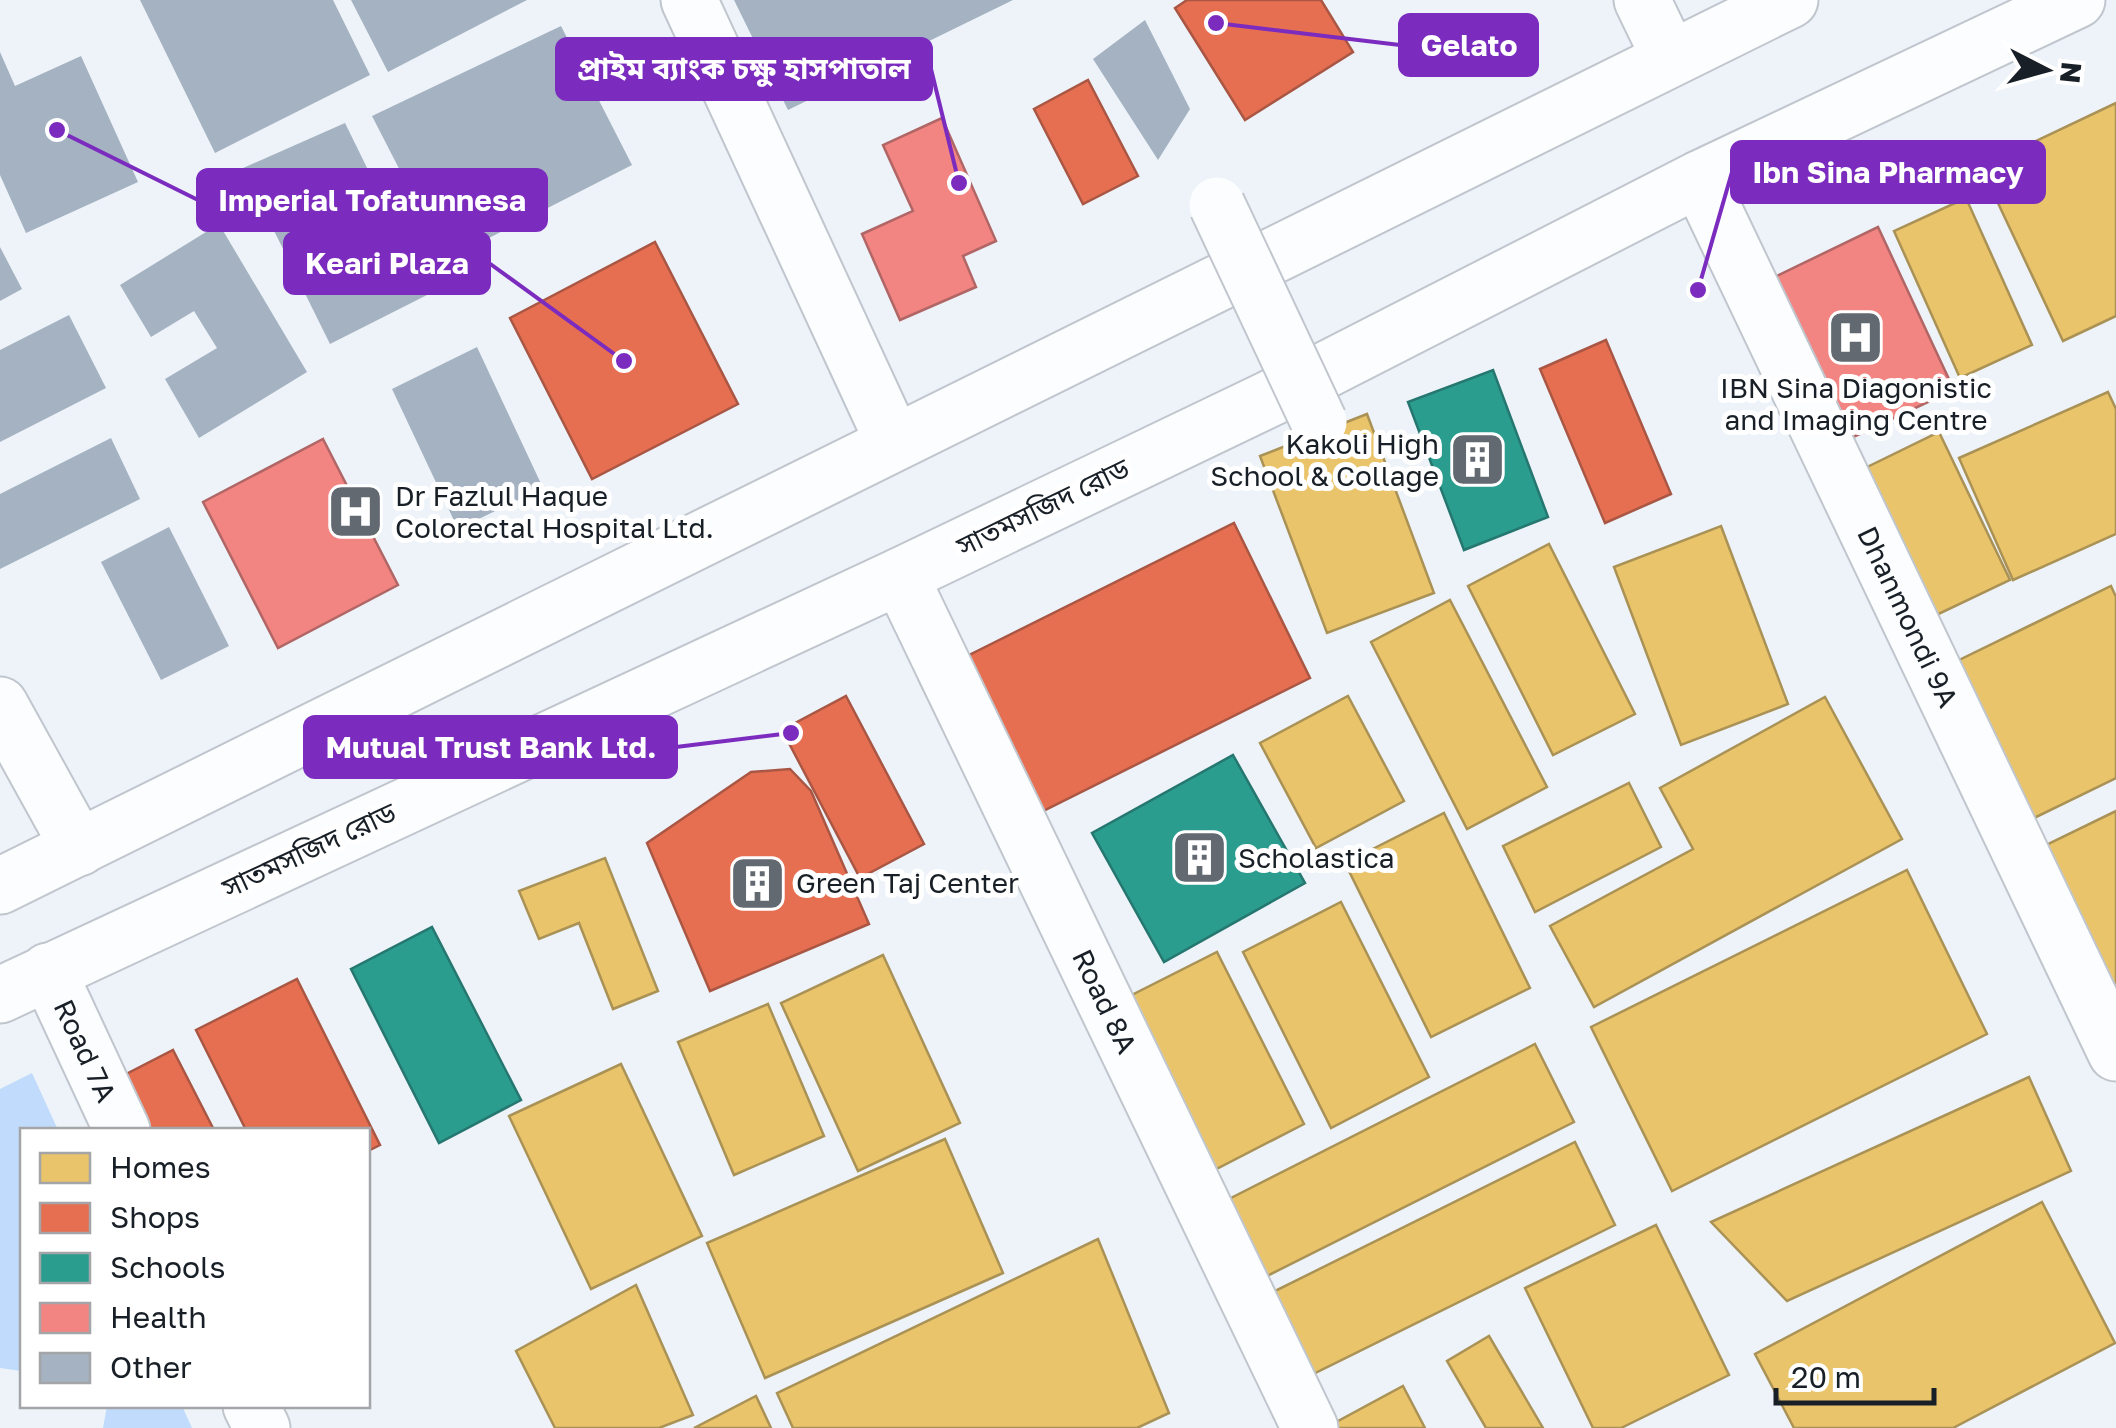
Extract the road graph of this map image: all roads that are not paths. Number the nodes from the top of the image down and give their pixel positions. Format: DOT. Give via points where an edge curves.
graph roads {
  1 [pos="689,0"];
  2 [pos="1642,0"];
  3 [pos="1790,0"];
  4 [pos="2077,0"];
  5 [pos="1670,58"];
  6 [pos="1699,180"];
  7 [pos="1217,205"];
  8 [pos="1319,422"];
  9 [pos="893,441"];
  10 [pos="900,576"];
  11 [pos="0,705"];
  12 [pos="79,848"];
  13 [pos="0,886"];
  14 [pos="24,983"];
  15 [pos="2116,1053"];
  16 [pos="121,1128"];
  17 [pos="1310,1428"];
  1 -- 9 [label="main road"];
  2 -- 5 [label="main road"];
  3 -- 5 [label="main road"];
  4 -- 6 [label="main road, সাতমসজিদ রোড"];
  5 -- 9 [label="main road"];
  6 -- 10 [label="main road, সাতমসজিদ রোড" via="1271,398"];
  6 -- 15 [label="main road, Dhanmondi 9A"];
  7 -- 8 [label="main road, bridge"];
  9 -- 12 [label="main road"];
  10 -- 14 [label="main road, সাতমসজিদ রোড"];
  10 -- 17 [label="main road, Road 8A"];
  11 -- 12 [label="main road"];
  12 -- 13 [label="main road"];
  14 -- 16 [label="main road, Road 7A"];
}
